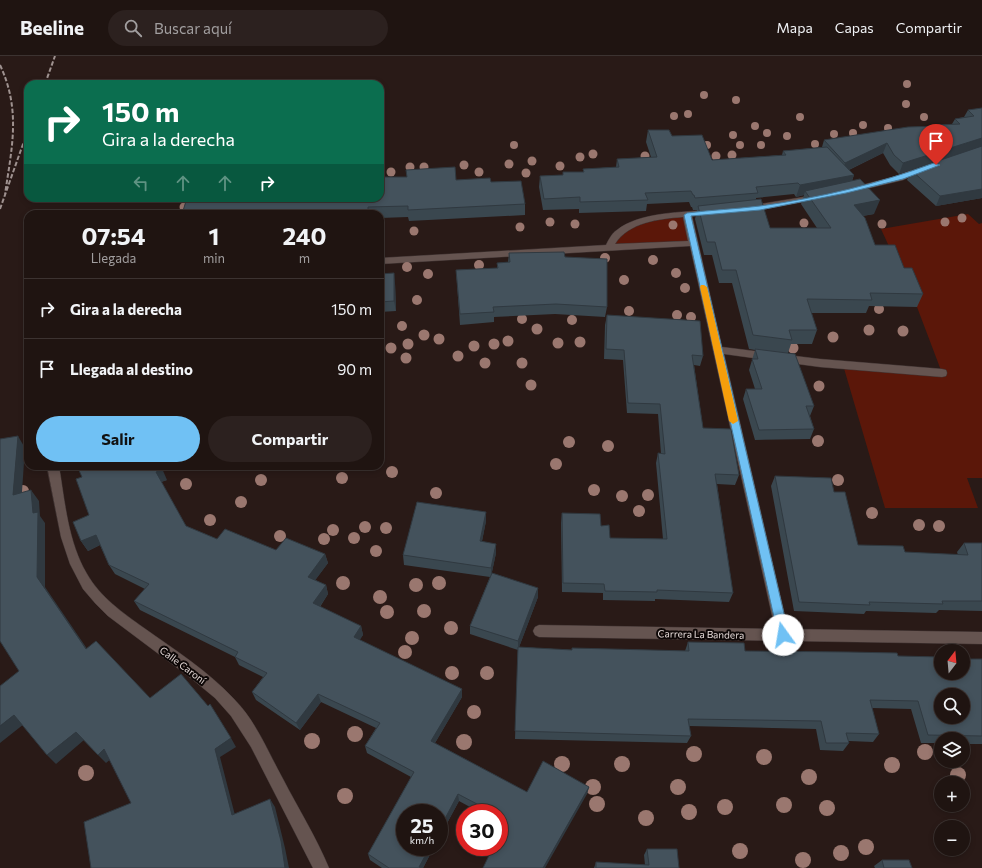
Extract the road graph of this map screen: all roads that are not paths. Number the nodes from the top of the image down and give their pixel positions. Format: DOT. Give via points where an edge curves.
graph roads {
  1 [pos="931,166"];
  2 [pos="846,191"];
  3 [pos="824,196"];
  4 [pos="738,211"];
  5 [pos="723,212"];
  6 [pos="687,215"];
  7 [pos="694,243"];
  8 [pos="609,247"];
  9 [pos="384,261"];
  10 [pos="718,350"];
  11 [pos="942,373"];
  12 [pos="54,470"];
  13 [pos="539,631"];
  14 [pos="783,635"];
  15 [pos="982,638"];
  16 [pos="321,868"];
  1 -- 2 [label="street" via="900,178"];
  3 -- 4 [label="street"];
  5 -- 6 [label="street"];
  6 -- 7 [label="street"];
  6 -- 8 [label="street" via="633,225 622,230"];
  7 -- 8 [label="street"];
  7 -- 10 [label="street"];
  8 -- 9 [label="street"];
  10 -- 11 [label="street" via="820,363"];
  10 -- 14 [label="street"];
  12 -- 16 [label="street, Calle Caroní" via="64,526 81,576 89,588 116,615 214,688 241,717"];
  13 -- 14 [label="street, Carrera La Bandera"];
  14 -- 15 [label="street, Carrera La Bandera"];
}
